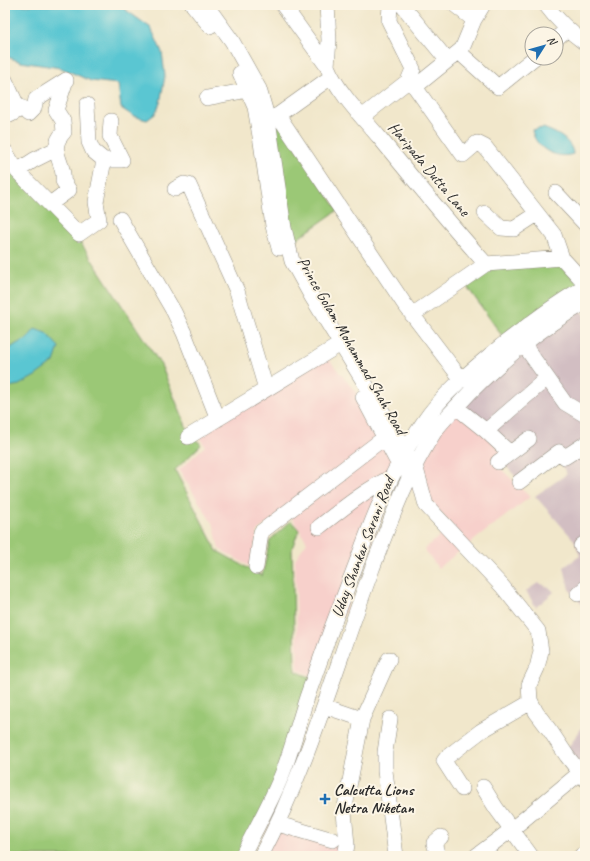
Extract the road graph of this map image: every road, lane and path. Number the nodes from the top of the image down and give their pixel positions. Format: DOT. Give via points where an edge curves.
graph roads {
  1 [pos="193,5"];
  2 [pos="206,5"];
  3 [pos="284,5"];
  4 [pos="327,5"];
  5 [pos="390,5"];
  6 [pos="402,5"];
  7 [pos="455,5"];
  8 [pos="483,5"];
  9 [pos="546,5"];
  10 [pos="474,20"];
  11 [pos="567,29"];
  12 [pos="564,32"];
  13 [pos="585,43"];
  14 [pos="453,56"];
  15 [pos="524,66"];
  16 [pos="329,72"];
  17 [pos="5,80"];
  18 [pos="412,84"];
  19 [pos="248,90"];
  20 [pos="207,98"];
  21 [pos="88,106"];
  22 [pos="12,110"];
  23 [pos="362,117"];
  24 [pos="111,121"];
  25 [pos="268,121"];
  26 [pos="56,149"];
  27 [pos="5,151"];
  28 [pos="104,160"];
  29 [pos="17,171"];
  30 [pos="175,189"];
  31 [pos="556,194"];
  32 [pos="50,204"];
  33 [pos="485,213"];
  34 [pos="537,214"];
  35 [pos="120,219"];
  36 [pos="585,224"];
  37 [pos="562,258"];
  38 [pos="486,264"];
  39 [pos="585,283"];
  40 [pos="585,287"];
  41 [pos="582,305"];
  42 [pos="412,315"];
  43 [pos="524,345"];
  44 [pos="334,348"];
  45 [pos="547,378"];
  46 [pos="462,380"];
  47 [pos="266,389"];
  48 [pos="456,407"];
  49 [pos="585,415"];
  50 [pos="218,419"];
  51 [pos="486,431"];
  52 [pos="188,437"];
  53 [pos="384,438"];
  54 [pos="529,439"];
  55 [pos="585,444"];
  56 [pos="510,453"];
  57 [pos="401,457"];
  58 [pos="498,462"];
  59 [pos="415,465"];
  60 [pos="392,478"];
  61 [pos="408,481"];
  62 [pos="519,482"];
  63 [pos="426,505"];
  64 [pos="319,527"];
  65 [pos="256,567"];
  66 [pos="389,659"];
  67 [pos="531,702"];
  68 [pos="324,706"];
  69 [pos="362,719"];
  70 [pos="390,719"];
  71 [pos="583,775"];
  72 [pos="483,787"];
  73 [pos="462,789"];
  74 [pos="278,824"];
  75 [pos="511,830"];
  76 [pos="441,837"];
  77 [pos="333,840"];
  78 [pos="585,853"];
  79 [pos="242,856"];
  80 [pos="261,856"];
  81 [pos="345,856"];
  82 [pos="396,856"];
  83 [pos="438,856"];
  84 [pos="476,856"];
  85 [pos="531,856"];
  86 [pos="581,856"];
  1 -- 19 [label="street, Prince Golam Mohammad Shah Road" via="238,69"];
  2 -- 25 [label="street" via="232,41 259,88"];
  3 -- 16 [label="street, Haripada Dutta Lane"];
  4 -- 16 [label="street"];
  5 -- 18 [label="street" via="389,21 413,69"];
  6 -- 14 [label="street"];
  7 -- 10 [label="street"];
  8 -- 10 [label="street"];
  9 -- 11 [label="street"];
  10 -- 14 [label="street" via="462,50"];
  11 -- 12 [label="street"];
  11 -- 13 [label="street"];
  14 -- 15 [label="street" via="498,87"];
  14 -- 18 [label="street"];
  16 -- 23 [label="street, Haripada Dutta Lane"];
  16 -- 25 [label="street"];
  17 -- 22 [label="street"];
  18 -- 23 [label="street"];
  18 -- 34 [label="street" via="463,155 477,143 484,147"];
  19 -- 20 [label="street"];
  19 -- 25 [label="street, Prince Golam Mohammad Shah Road" via="255,107"];
  21 -- 28 [label="street" via="89,142 93,151"];
  22 -- 26 [label="street" via="24,108 28,114 34,108 36,99 66,80 56,110 63,122 64,132 58,139"];
  23 -- 38 [label="street, Haripada Dutta Lane"];
  24 -- 28 [label="street" via="110,136 122,160"];
  25 -- 42 [label="street"];
  25 -- 44 [label="street, Prince Golam Mohammad Shah Road" via="262,142 273,226 283,266"];
  25 -- 57 [label="street" via="284,228 292,261 358,371"];
  26 -- 29 [label="street"];
  26 -- 32 [label="street" via="64,173 63,181 69,190"];
  27 -- 29 [label="street"];
  28 -- 32 [label="street" via="96,202 99,220 79,234"];
  29 -- 32 [label="street"];
  30 -- 47 [label="street" via="184,184 189,185 237,291"];
  31 -- 36 [label="street"];
  33 -- 34 [label="street" via="501,228 514,229"];
  34 -- 37 [label="street" via="554,235"];
  35 -- 50 [label="street" via="174,312"];
  37 -- 38 [label="street"];
  37 -- 39 [label="street"];
  38 -- 42 [label="street"];
  40 -- 46 [label="street, Prince Golam Mohammad Shah Road" via="529,324"];
  41 -- 43 [label="street, Uday Shankar Sarani Road"];
  42 -- 46 [label="street"];
  43 -- 45 [label="street"];
  43 -- 48 [label="street, Uday Shankar Sarani Road" via="472,389"];
  44 -- 47 [label="street"];
  44 -- 53 [label="street, Prince Golam Mohammad Shah Road"];
  45 -- 49 [label="street" via="565,403"];
  45 -- 51 [label="street"];
  46 -- 57 [label="street, Prince Golam Mohammad Shah Road" via="444,396"];
  47 -- 50 [label="street"];
  48 -- 51 [label="street"];
  48 -- 59 [label="street, Uday Shankar Sarani Road" via="436,430"];
  50 -- 52 [label="street"];
  51 -- 56 [label="street"];
  53 -- 57 [label="street, Prince Golam Mohammad Shah Road"];
  53 -- 65 [label="street" via="260,532"];
  54 -- 56 [label="street"];
  55 -- 62 [label="street" via="565,457 559,452"];
  56 -- 58 [label="street"];
  57 -- 59 [label="street"];
  57 -- 60 [label="street, Uday Shankar Sarani Road"];
  57 -- 61 [label="street"];
  59 -- 61 [label="street, Uday Shankar Sarani Road"];
  59 -- 63 [label="street"];
  60 -- 64 [label="street" via="363,493"];
  60 -- 79 [label="street, Uday Shankar Sarani Road" via="372,522 323,651 284,770"];
  61 -- 63 [label="street"];
  61 -- 68 [label="street, Uday Shankar Sarani Road" via="383,541"];
  63 -- 67 [label="street" via="502,586 538,631 541,651 529,685"];
  66 -- 69 [label="street"];
  67 -- 71 [label="street" via="567,756"];
  67 -- 73 [label="street" via="481,731 447,757 444,762"];
  68 -- 69 [label="street"];
  68 -- 74 [label="street, Uday Shankar Sarani Road"];
  69 -- 81 [label="street" via="344,812 347,845"];
  70 -- 82 [label="street" via="385,771"];
  71 -- 75 [label="street"];
  72 -- 75 [label="street"];
  74 -- 77 [label="street"];
  74 -- 80 [label="street, Uday Shankar Sarani Road"];
  75 -- 84 [label="street"];
  75 -- 85 [label="street"];
  76 -- 83 [label="street" via="434,843"];
  78 -- 86 [label="street"];
}
